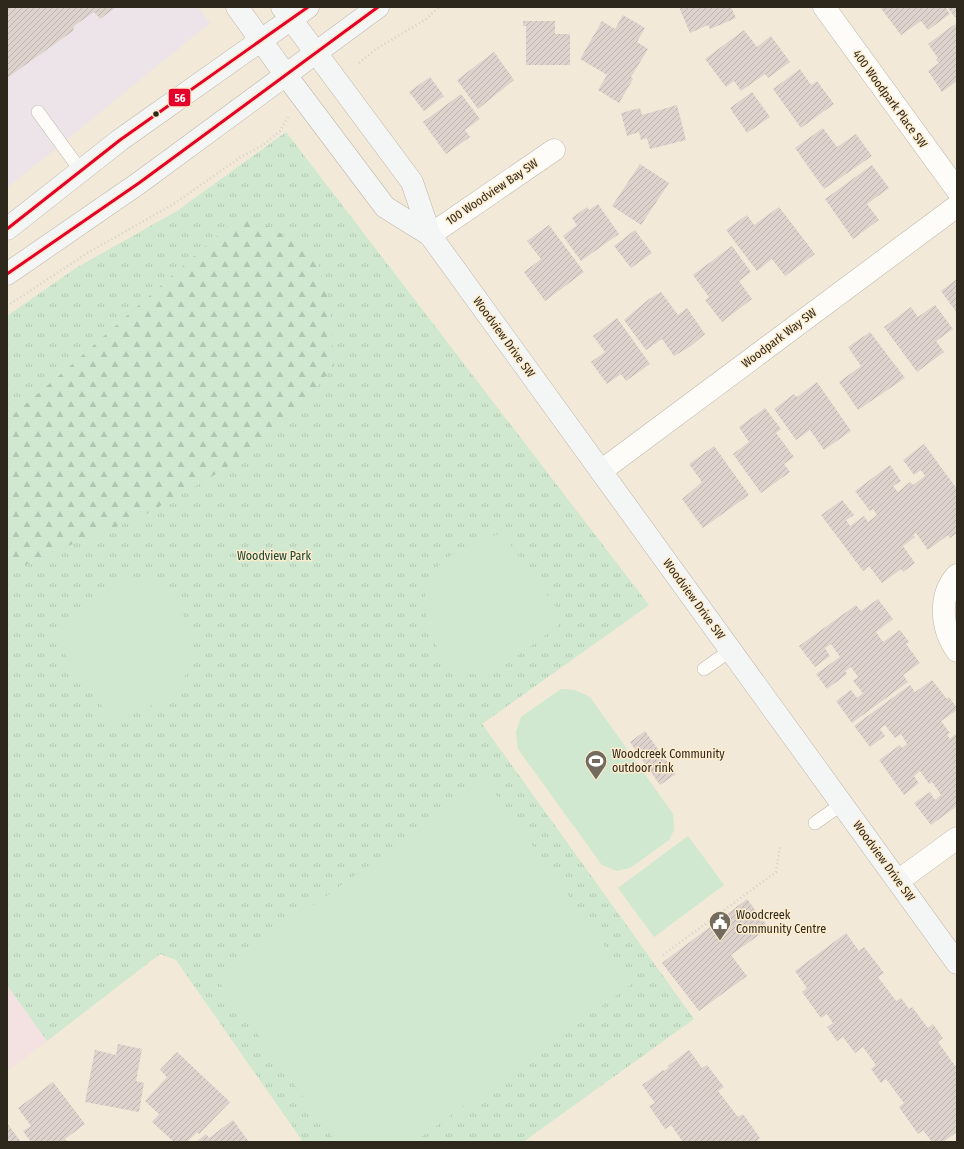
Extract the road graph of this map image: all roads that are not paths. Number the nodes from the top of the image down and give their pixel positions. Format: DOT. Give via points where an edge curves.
graph roads {
  1 [pos="237,7"];
  2 [pos="378,7"];
  3 [pos="824,7"];
  4 [pos="294,11"];
  5 [pos="261,41"];
  6 [pos="316,52"];
  7 [pos="285,74"];
  8 [pos="38,112"];
  9 [pos="554,150"];
  10 [pos="81,171"];
  11 [pos="957,190"];
  12 [pos="957,206"];
  13 [pos="7,229"];
  14 [pos="430,235"];
  15 [pos="7,274"];
  16 [pos="601,471"];
  17 [pos="957,575"];
  18 [pos="730,650"];
  19 [pos="957,651"];
  20 [pos="704,669"];
  21 [pos="842,804"];
  22 [pos="815,823"];
  23 [pos="957,838"];
  24 [pos="898,881"];
  25 [pos="957,964"];
  1 -- 5 [label="street, Woodview Drive SW"];
  2 -- 6 [label="street"];
  3 -- 11 [label="street, 400 Woodpark Place SW"];
  4 -- 5 [label="street"];
  4 -- 6 [label="street, Woodview Drive SW"];
  5 -- 7 [label="street, Woodview Drive SW"];
  5 -- 10 [label="street" via="120,140"];
  6 -- 7 [label="street"];
  6 -- 14 [label="street, Woodview Drive SW" via="412,182"];
  7 -- 14 [label="street, Woodview Drive SW" via="385,207"];
  7 -- 15 [label="street" via="139,183"];
  8 -- 10 [label="lane"];
  9 -- 14 [label="street, 100 Woodview Bay SW"];
  10 -- 13 [label="street"];
  12 -- 16 [label="street, Woodpark Way SW"];
  14 -- 16 [label="street, Woodview Drive SW"];
  16 -- 18 [label="street, Woodview Drive SW"];
  17 -- 19 [label="street" via="949,584 942,614"];
  18 -- 20 [label="lane"];
  18 -- 21 [label="street, Woodview Drive SW"];
  21 -- 22 [label="lane"];
  21 -- 24 [label="street, Woodview Drive SW"];
  23 -- 24 [label="street"];
  24 -- 25 [label="street, Woodview Drive SW"];
}
